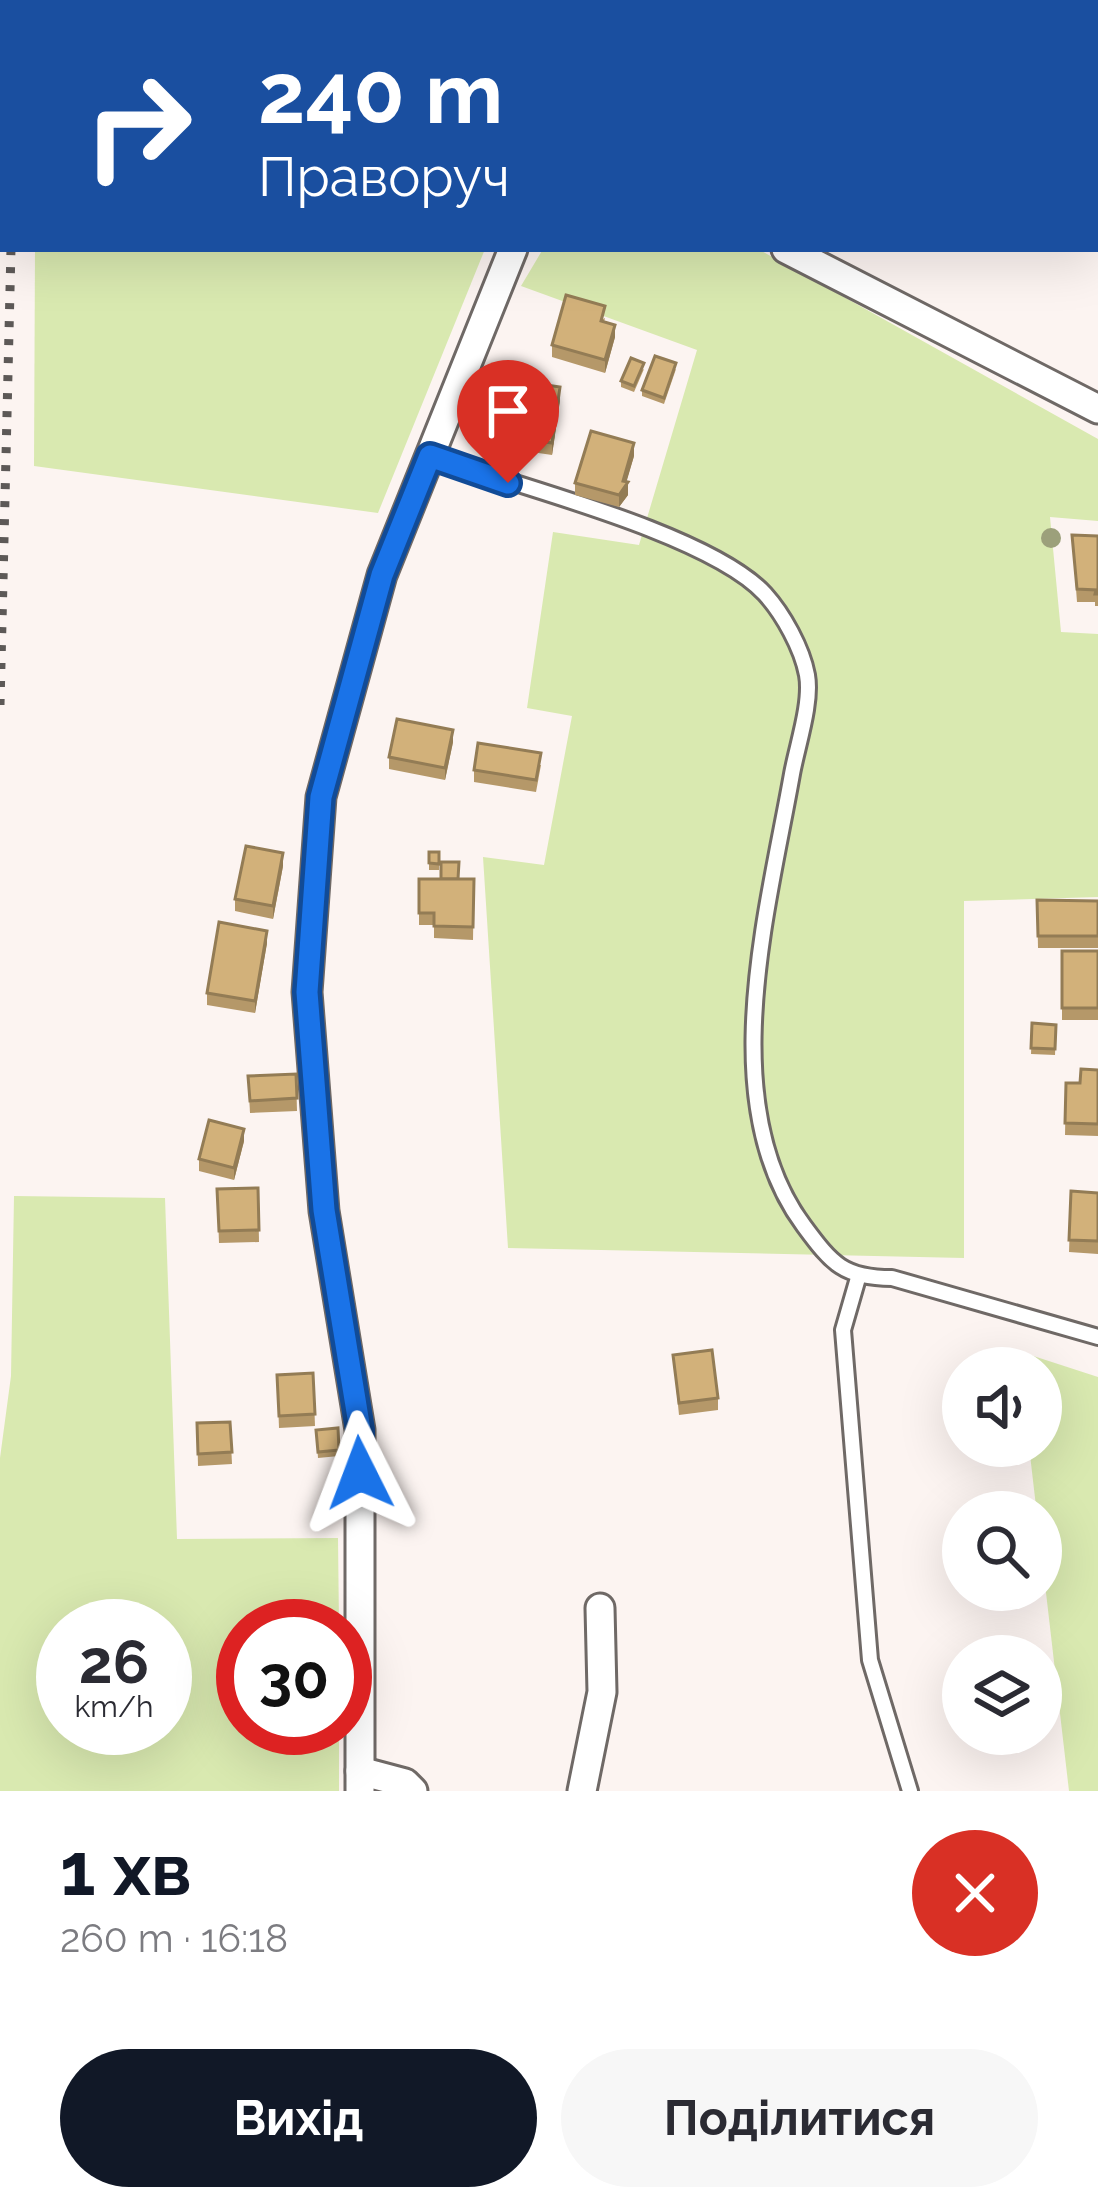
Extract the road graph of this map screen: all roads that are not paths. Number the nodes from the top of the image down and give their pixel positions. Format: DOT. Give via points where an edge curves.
graph roads {
  1 [pos="512,252"];
  2 [pos="793,252"];
  3 [pos="1098,409"];
  4 [pos="430,456"];
  5 [pos="858,1278"];
  6 [pos="1098,1337"];
  7 [pos="601,1608"];
  8 [pos="360,1781"];
  9 [pos="413,1791"];
  10 [pos="582,1791"];
  11 [pos="910,1791"];
  1 -- 4 [label="street"];
  2 -- 3 [label="street"];
  4 -- 5 [label="lane" via="715,554 764,594 788,629 808,677 755,963 762,1132 791,1209 826,1256"];
  4 -- 8 [label="street" via="382,575 321,797 307,992 324,1210 360,1430"];
  5 -- 6 [label="lane" via="892,1278"];
  5 -- 11 [label="lane" via="843,1330 870,1660"];
  7 -- 10 [label="street" via="602,1692"];
  8 -- 9 [label="street" via="405,1783"];
}
